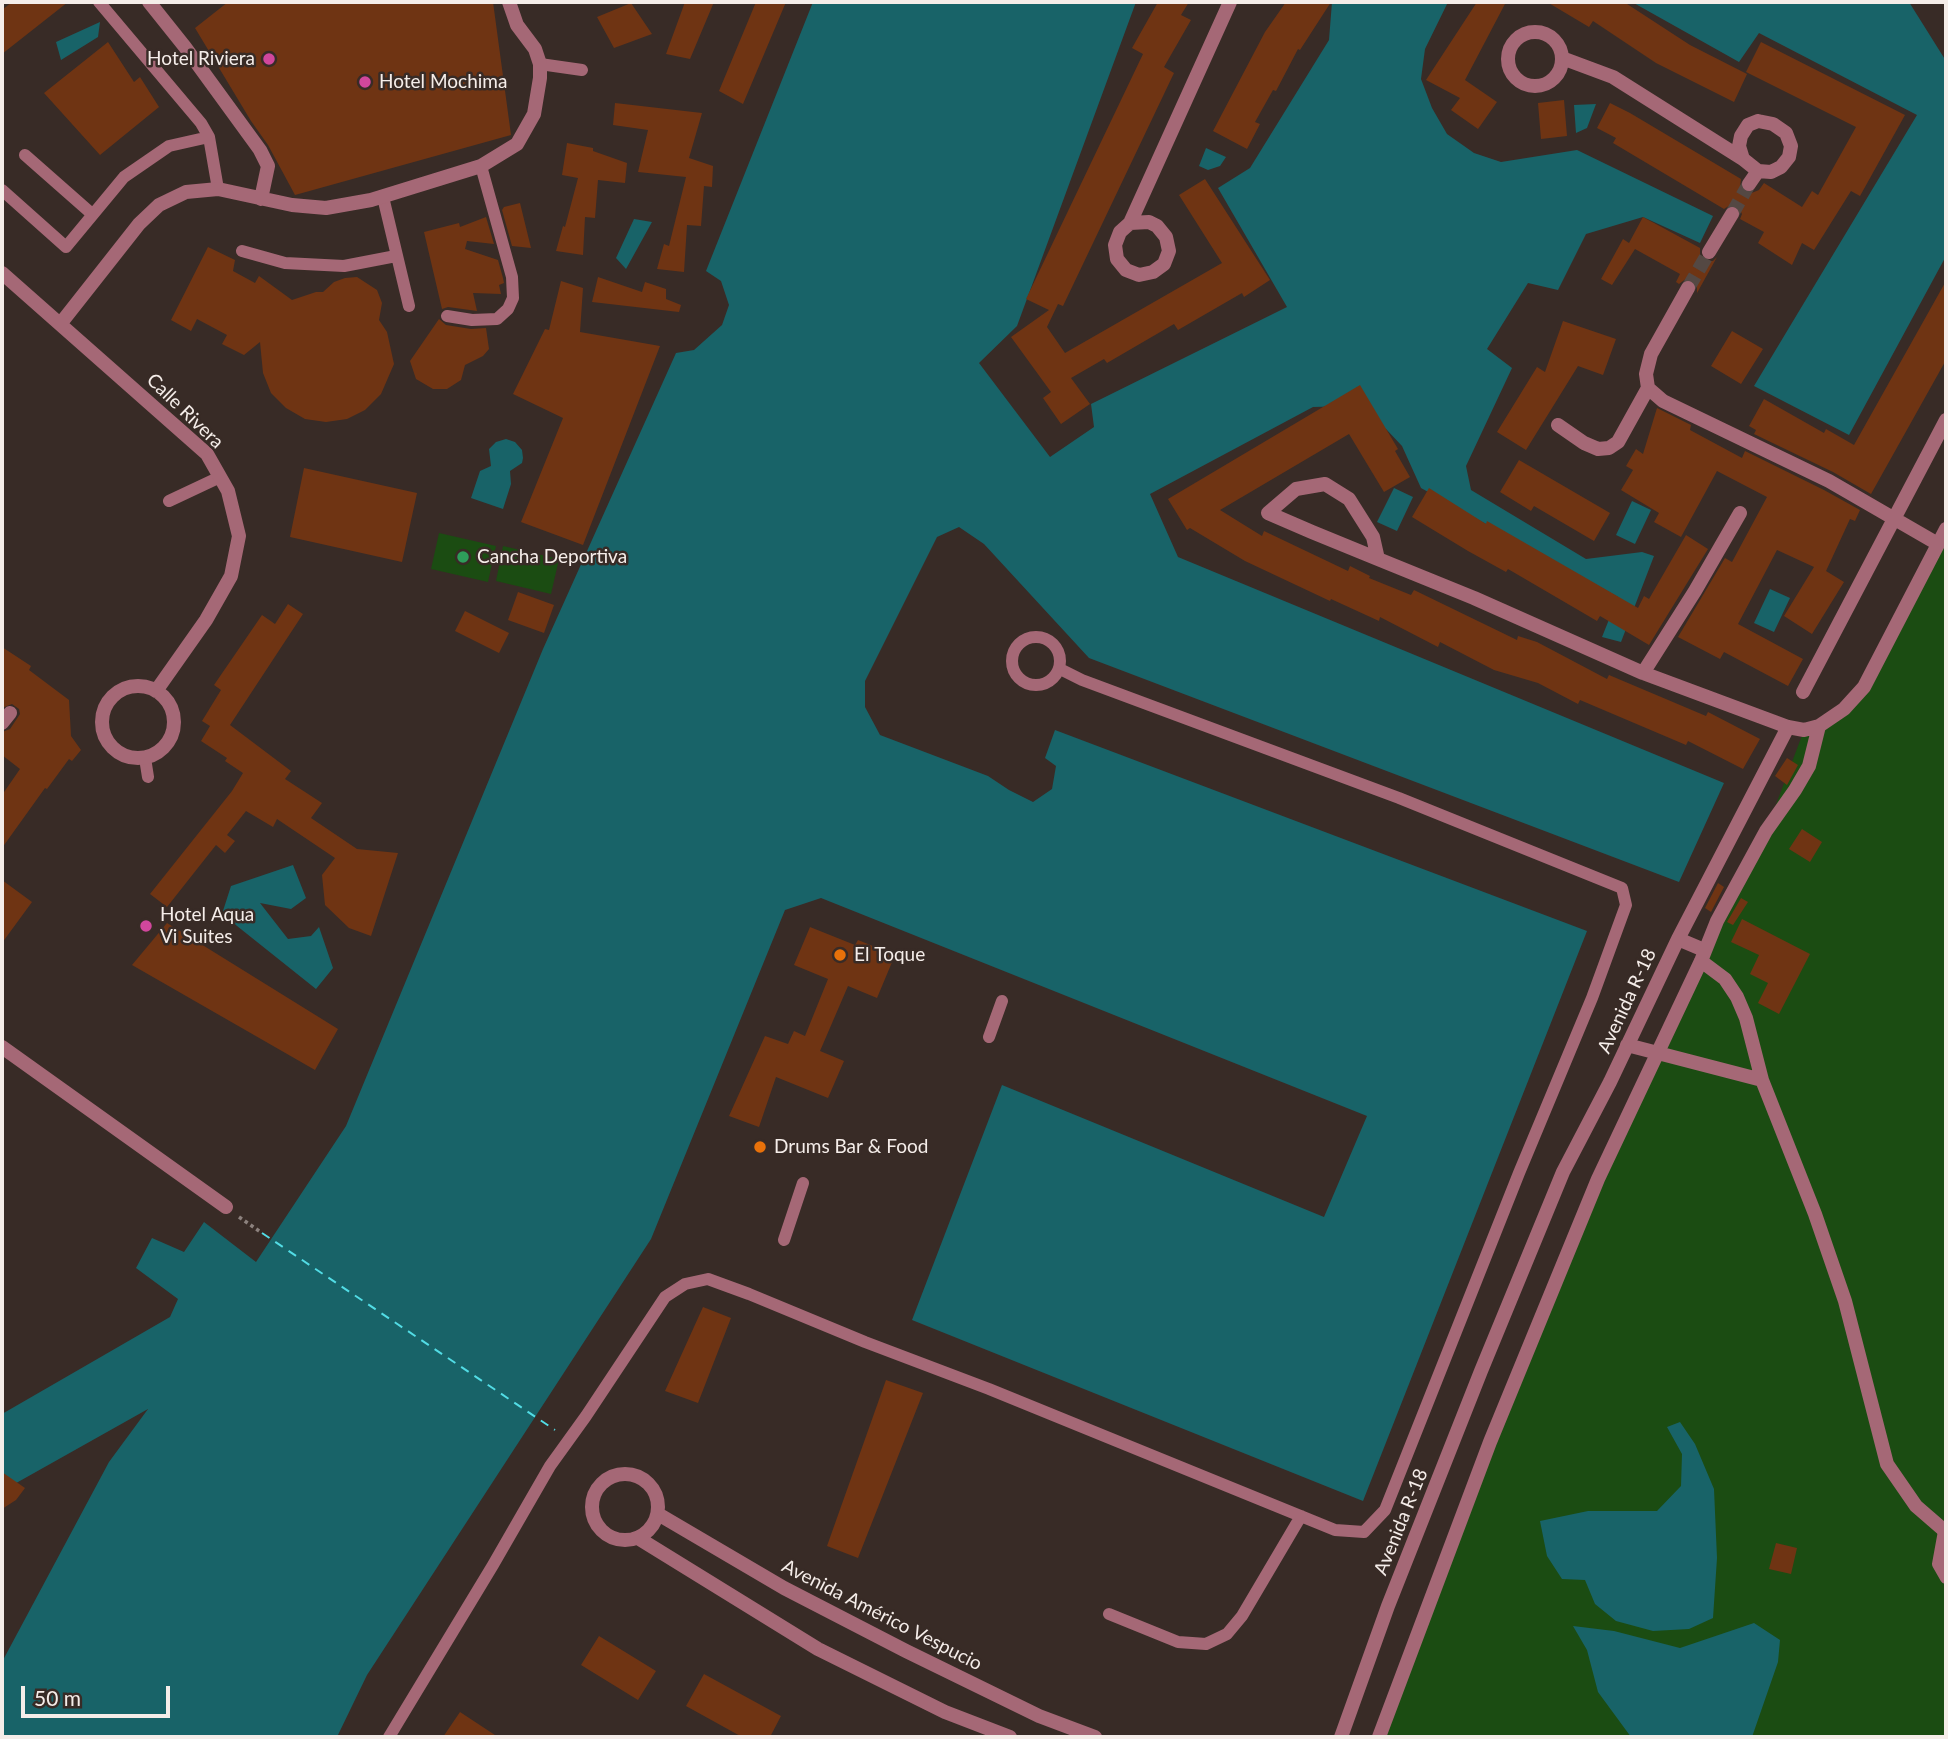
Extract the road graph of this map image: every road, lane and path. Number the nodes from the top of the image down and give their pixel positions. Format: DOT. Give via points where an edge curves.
graph roads {
  1 [pos="99,2"];
  2 [pos="149,2"];
  3 [pos="509,2"];
  4 [pos="1230,2"];
  5 [pos="1562,58"];
  6 [pos="540,64"];
  7 [pos="582,70"];
  8 [pos="209,137"];
  9 [pos="25,155"];
  10 [pos="1742,159"];
  11 [pos="481,166"];
  12 [pos="218,189"];
  13 [pos="2,190"];
  14 [pos="383,197"];
  15 [pos="261,199"];
  16 [pos="93,214"];
  17 [pos="1732,214"];
  18 [pos="1130,223"];
  19 [pos="242,251"];
  20 [pos="1709,253"];
  21 [pos="397,256"];
  22 [pos="2,273"];
  23 [pos="1688,288"];
  24 [pos="409,306"];
  25 [pos="447,316"];
  26 [pos="61,323"];
  27 [pos="1648,388"];
  28 [pos="1946,420"];
  29 [pos="1558,425"];
  30 [pos="220,477"];
  31 [pos="169,500"];
  32 [pos="1740,513"];
  33 [pos="1894,518"];
  34 [pos="1946,529"];
  35 [pos="1938,544"];
  36 [pos="1378,559"];
  37 [pos="1060,669"];
  38 [pos="1643,673"];
  39 [pos="156,691"];
  40 [pos="1803,692"];
  41 [pos="1819,726"];
  42 [pos="1788,727"];
  43 [pos="145,758"];
  44 [pos="148,776"];
  45 [pos="1678,939"];
  46 [pos="1702,956"];
  47 [pos="1002,1001"];
  48 [pos="989,1037"];
  49 [pos="1627,1045"];
  50 [pos="2,1047"];
  51 [pos="1657,1053"];
  52 [pos="1762,1080"];
  53 [pos="803,1183"];
  54 [pos="226,1207"];
  55 [pos="262,1233"];
  56 [pos="785,1240"];
  57 [pos="658,1514"];
  58 [pos="1301,1516"];
  59 [pos="1945,1531"];
  60 [pos="638,1538"];
  61 [pos="1946,1578"];
  62 [pos="1109,1614"];
  63 [pos="389,1737"];
  64 [pos="1010,1737"];
  65 [pos="1095,1737"];
  66 [pos="1341,1737"];
  67 [pos="1379,1737"];
  1 -- 8 [label="lane"];
  2 -- 15 [label="street" via="260,150 268,166"];
  3 -- 6 [label="street"];
  4 -- 18 [label="street"];
  5 -- 10 [label="street" via="1613,77"];
  6 -- 7 [label="lane"];
  6 -- 11 [label="street" via="534,114 517,144"];
  8 -- 12 [label="lane"];
  8 -- 16 [label="lane" via="169,146 124,177"];
  9 -- 16 [label="lane"];
  10 -- 10 [label="street" via="1739,146 1748,125 1758,121 1773,124 1786,133 1791,146 1781,167 1753,177"];
  11 -- 14 [label="street"];
  11 -- 25 [label="lane" via="512,277 513,298 497,319"];
  12 -- 15 [label="street"];
  12 -- 26 [label="street" via="186,192 159,205"];
  13 -- 16 [label="lane" via="66,247"];
  14 -- 15 [label="street" via="326,208"];
  14 -- 21 [label="lane"];
  17 -- 20 [label="street"];
  19 -- 21 [label="lane" via="285,263 344,266"];
  21 -- 24 [label="lane"];
  22 -- 26 [label="street, Calle Rivera"];
  23 -- 27 [label="street" via="1651,354"];
  26 -- 30 [label="street, Calle Rivera" via="207,454"];
  27 -- 29 [label="street" via="1618,442 1609,448 1584,443"];
  27 -- 33 [label="street" via="1663,401 1829,481"];
  28 -- 33 [label="street"];
  30 -- 31 [label="lane"];
  30 -- 39 [label="street, Calle Rivera" via="239,536 231,576"];
  32 -- 38 [label="street"];
  33 -- 35 [label="street"];
  33 -- 40 [label="street"];
  34 -- 35 [label="street"];
  35 -- 41 [label="street" via="1864,687 1844,709"];
  36 -- 36 [label="street" via="1312,532 1268,513 1296,489 1325,484 1349,499 1373,537"];
  36 -- 38 [label="street"];
  37 -- 58 [label="lane" via="1622,888 1626,905 1592,998 1385,1510 1364,1532 1335,1530"];
  38 -- 42 [label="street"];
  39 -- 43 [label="street" via="166,699 175,722 166,745"];
  39 -- 43 [label="street" via="145,687 123,690 106,705 103,716 102,728 113,748"];
  41 -- 42 [label="street" via="1804,730"];
  41 -- 46 [label="street" via="1809,766 1766,831"];
  42 -- 45 [label="street"];
  43 -- 44 [label="lane"];
  45 -- 46 [label="street, Avenida R-18"];
  45 -- 49 [label="street, Avenida R-18"];
  46 -- 51 [label="street"];
  46 -- 52 [label="street, Avenida R-18" via="1737,997"];
  47 -- 48 [label="lane"];
  49 -- 51 [label="street"];
  49 -- 66 [label="street, Avenida R-18" via="1563,1172 1517,1282"];
  50 -- 54 [label="street"];
  51 -- 52 [label="street"];
  51 -- 67 [label="street" via="1598,1179 1490,1442"];
  52 -- 59 [label="street, Avenida R-18" via="1845,1301 1887,1464 1916,1506"];
  53 -- 56 [label="lane"];
  54 -- 55 [label="path"];
  57 -- 60 [label="street"];
  57 -- 60 [label="street" via="655,1492 639,1476 617,1474 599,1485 591,1506 598,1527 616,1539"];
  57 -- 65 [label="street, Avenida Américo Vespucio" via="784,1588 906,1651 1039,1716"];
  58 -- 62 [label="lane" via="1227,1634 1206,1644 1178,1642"];
  58 -- 63 [label="lane" via="750,1294 708,1279 685,1284 665,1297 550,1466"];
  59 -- 61 [label="lane" via="1938,1564"];
  60 -- 64 [label="street" via="818,1649 945,1712"];
}
